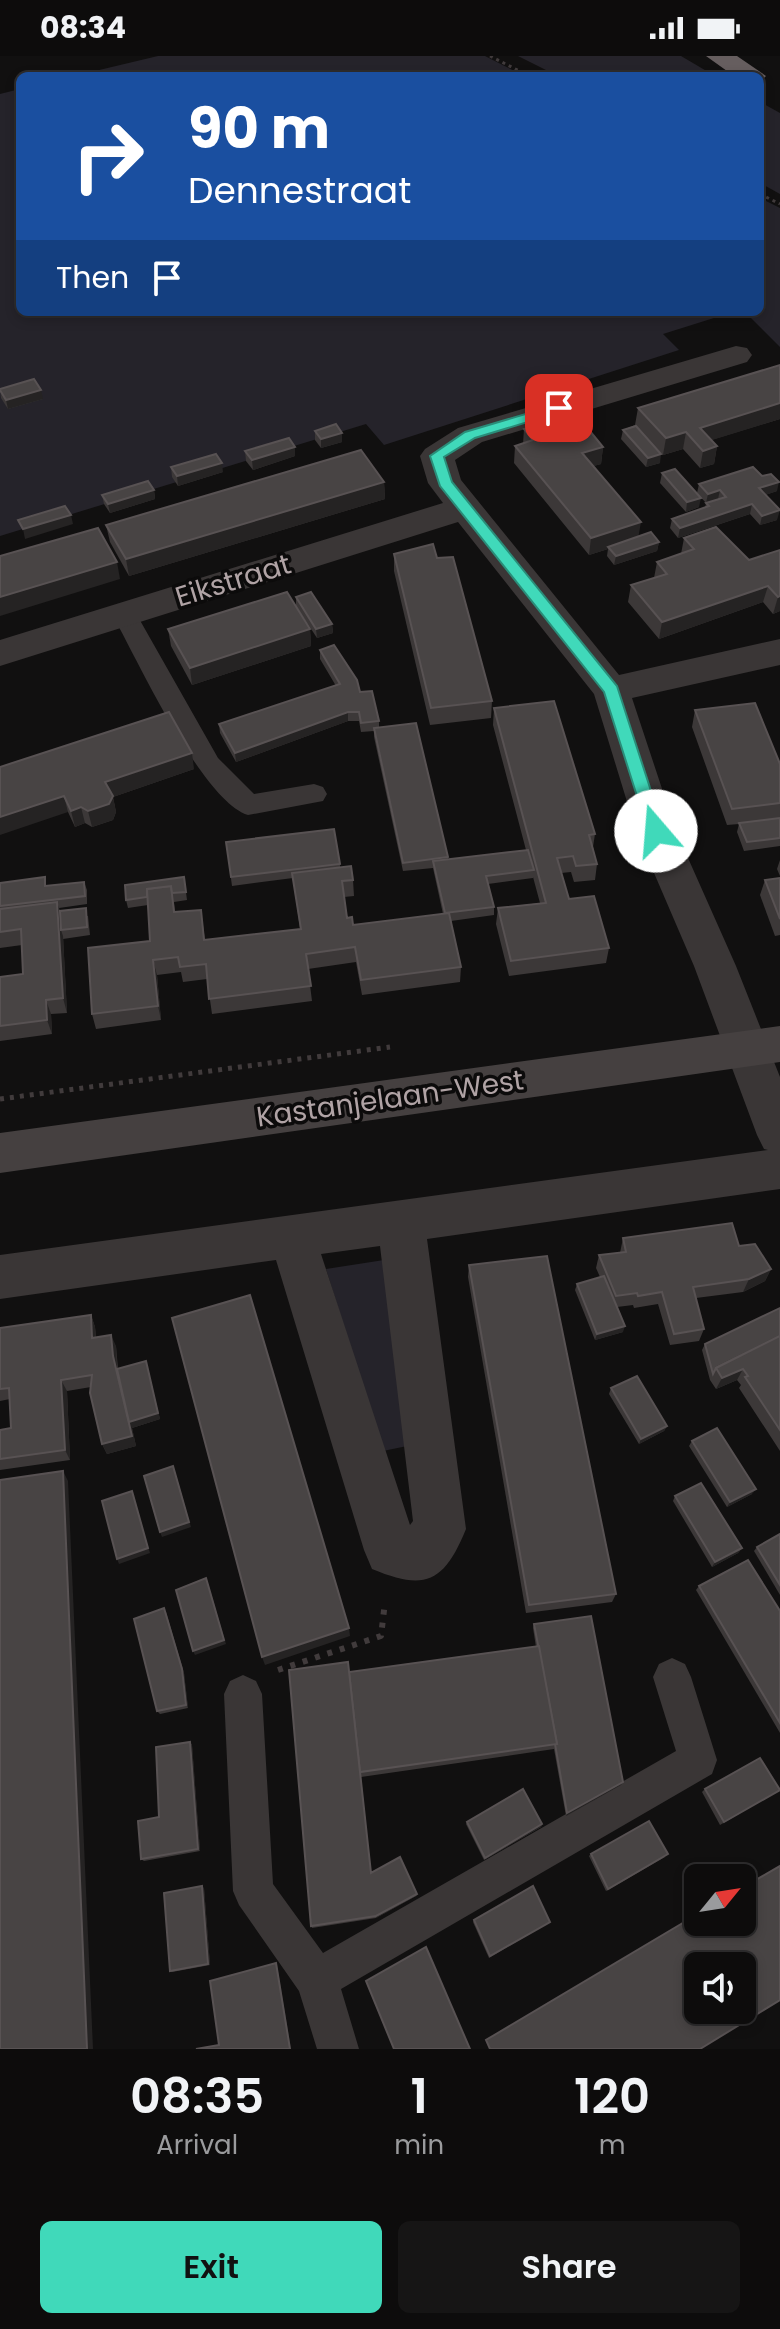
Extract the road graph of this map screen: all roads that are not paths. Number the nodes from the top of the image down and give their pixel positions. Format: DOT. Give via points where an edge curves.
graph roads {
  1 [pos="719,56"];
  2 [pos="746,72"];
  3 [pos="736,355"];
  4 [pos="466,508"];
  5 [pos="124,614"];
  6 [pos="780,652"];
  7 [pos="0,653"];
  8 [pos="611,690"];
  9 [pos="314,794"];
  10 [pos="762,1046"];
  11 [pos="780,1135"];
  12 [pos="0,1153"];
  13 [pos="780,1169"];
  14 [pos="401,1220"];
  15 [pos="292,1236"];
  16 [pos="0,1277"];
  17 [pos="672,1677"];
  18 [pos="243,1694"];
  19 [pos="317,1980"];
  20 [pos="338,2049"];
  1 -- 2 [label="highway"];
  3 -- 4 [label="street" via="470,435 437,456 445,483"];
  4 -- 5 [label="street, Eikstraat"];
  4 -- 8 [label="street"];
  5 -- 7 [label="street, Eikstraat"];
  5 -- 9 [label="lane" via="209,765 248,805"];
  6 -- 8 [label="street"];
  8 -- 10 [label="street" via="656,831 715,966"];
  10 -- 11 [label="street"];
  10 -- 12 [label="main road, Kastanjelaan-West"];
  13 -- 14 [label="street"];
  14 -- 15 [label="street"];
  14 -- 15 [label="street" via="440,1529 419,1556 391,1550"];
  15 -- 16 [label="street"];
  17 -- 19 [label="lane" via="698,1760"];
  18 -- 19 [label="lane" via="253,1891"];
  19 -- 20 [label="lane"];
}
